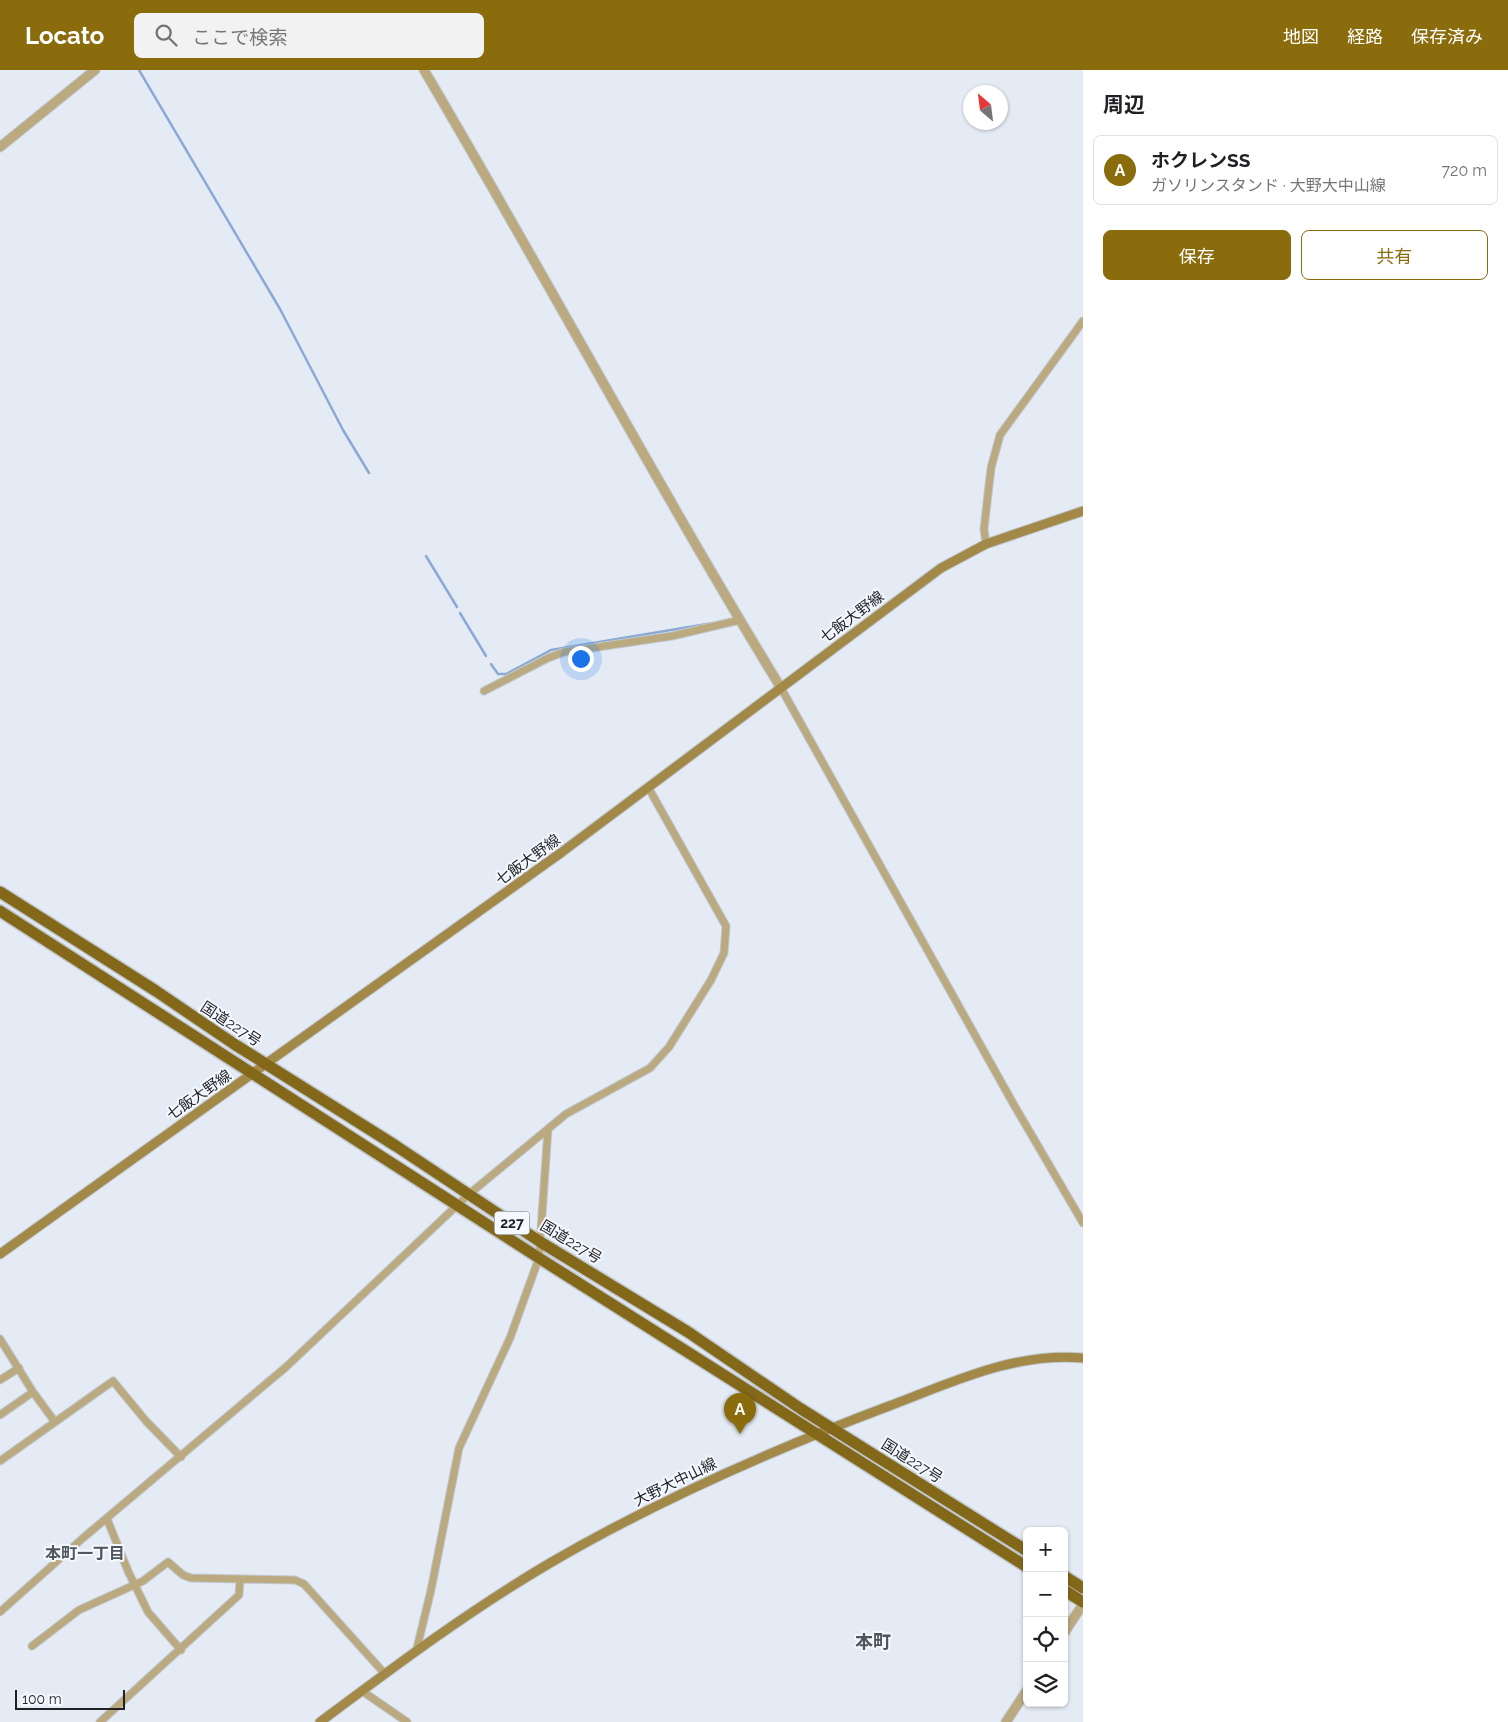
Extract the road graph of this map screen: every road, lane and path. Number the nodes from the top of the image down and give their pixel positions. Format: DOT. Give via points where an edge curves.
graph roads {
  1 [pos="95,70"];
  2 [pos="424,70"];
  3 [pos="0,147"];
  4 [pos="1083,321"];
  5 [pos="1083,511"];
  6 [pos="986,544"];
  7 [pos="740,620"];
  8 [pos="781,688"];
  9 [pos="484,691"];
  10 [pos="648,787"];
  11 [pos="0,892"];
  12 [pos="0,911"];
  13 [pos="266,1064"];
  14 [pos="254,1073"];
  15 [pos="548,1129"];
  16 [pos="468,1195"];
  17 [pos="459,1205"];
  18 [pos="1083,1223"];
  19 [pos="542,1243"];
  20 [pos="0,1254"];
  21 [pos="539,1258"];
  22 [pos="0,1339"];
  23 [pos="1083,1358"];
  24 [pos="19,1368"];
  25 [pos="0,1380"];
  26 [pos="33,1392"];
  27 [pos="0,1415"];
  28 [pos="55,1422"];
  29 [pos="832,1427"];
  30 [pos="817,1433"];
  31 [pos="181,1457"];
  32 [pos="0,1461"];
  33 [pos="107,1519"];
  34 [pos="1023,1548"];
  35 [pos="1023,1564"];
  36 [pos="240,1579"];
  37 [pos="1068,1579"];
  38 [pos="133,1584"];
  39 [pos="1083,1588"];
  40 [pos="1068,1593"];
  41 [pos="1083,1603"];
  42 [pos="0,1612"];
  43 [pos="1068,1627"];
  44 [pos="32,1646"];
  45 [pos="181,1650"];
  46 [pos="416,1652"];
  47 [pos="385,1674"];
  48 [pos="362,1691"];
  49 [pos="1023,1696"];
  50 [pos="100,1722"];
  51 [pos="320,1722"];
  52 [pos="407,1722"];
  53 [pos="1006,1722"];
  1 -- 3 [label="street"];
  2 -- 7 [label="street"];
  4 -- 6 [label="street" via="1000,435 991,468 984,529"];
  5 -- 6 [label="main road, 七飯大野線"];
  6 -- 8 [label="main road, 七飯大野線" via="941,568"];
  7 -- 8 [label="street"];
  7 -- 9 [label="street" via="672,636 564,652"];
  8 -- 10 [label="main road, 七飯大野線"];
  8 -- 18 [label="street"];
  10 -- 13 [label="main road, 七飯大野線"];
  10 -- 15 [label="street" via="726,926 724,952 711,980 658,1062 566,1114"];
  11 -- 13 [label="highway, 国道227号 / 227"];
  12 -- 14 [label="highway, 国道227号 / 227"];
  13 -- 14 [label="main road, 七飯大野線"];
  13 -- 16 [label="highway, 国道227号 / 227"];
  14 -- 17 [label="highway, 国道227号 / 227"];
  14 -- 20 [label="main road, 七飯大野線"];
  15 -- 16 [label="street"];
  15 -- 19 [label="street"];
  16 -- 17 [label="street"];
  16 -- 19 [label="highway, 国道227号 / 227"];
  17 -- 21 [label="highway, 国道227号 / 227"];
  17 -- 31 [label="street" via="300,1354"];
  19 -- 21 [label="street"];
  19 -- 29 [label="highway, 国道227号 / 227" via="688,1332"];
  21 -- 30 [label="highway, 国道227号 / 227"];
  21 -- 46 [label="street" via="510,1338 459,1448"];
  22 -- 24 [label="street"];
  23 -- 29 [label="main road, 大野大中山線" via="1046,1357 1008,1363"];
  24 -- 25 [label="street"];
  24 -- 26 [label="street"];
  26 -- 27 [label="street"];
  26 -- 28 [label="street"];
  28 -- 31 [label="street" via="113,1381"];
  28 -- 32 [label="street"];
  29 -- 30 [label="main road, 大野大中山線"];
  29 -- 34 [label="highway, 国道227号 / 227"];
  30 -- 35 [label="highway, 国道227号 / 227"];
  30 -- 46 [label="main road, 大野大中山線" via="675,1496 595,1538 502,1593"];
  31 -- 33 [label="street"];
  33 -- 38 [label="street"];
  33 -- 42 [label="street"];
  36 -- 38 [label="street" via="191,1578 168,1562 143,1581"];
  36 -- 45 [label="street" via="240,1595"];
  36 -- 47 [label="street" via="295,1580 304,1584"];
  37 -- 39 [label="highway"];
  38 -- 44 [label="street" via="79,1610"];
  38 -- 45 [label="street" via="148,1612"];
  40 -- 41 [label="highway"];
  41 -- 43 [label="street"];
  45 -- 50 [label="street"];
  46 -- 47 [label="main road, 大野大中山線"];
  47 -- 48 [label="main road, 大野大中山線"];
  48 -- 51 [label="main road, 大野大中山線"];
  48 -- 52 [label="street"];
  49 -- 53 [label="street"];
}
